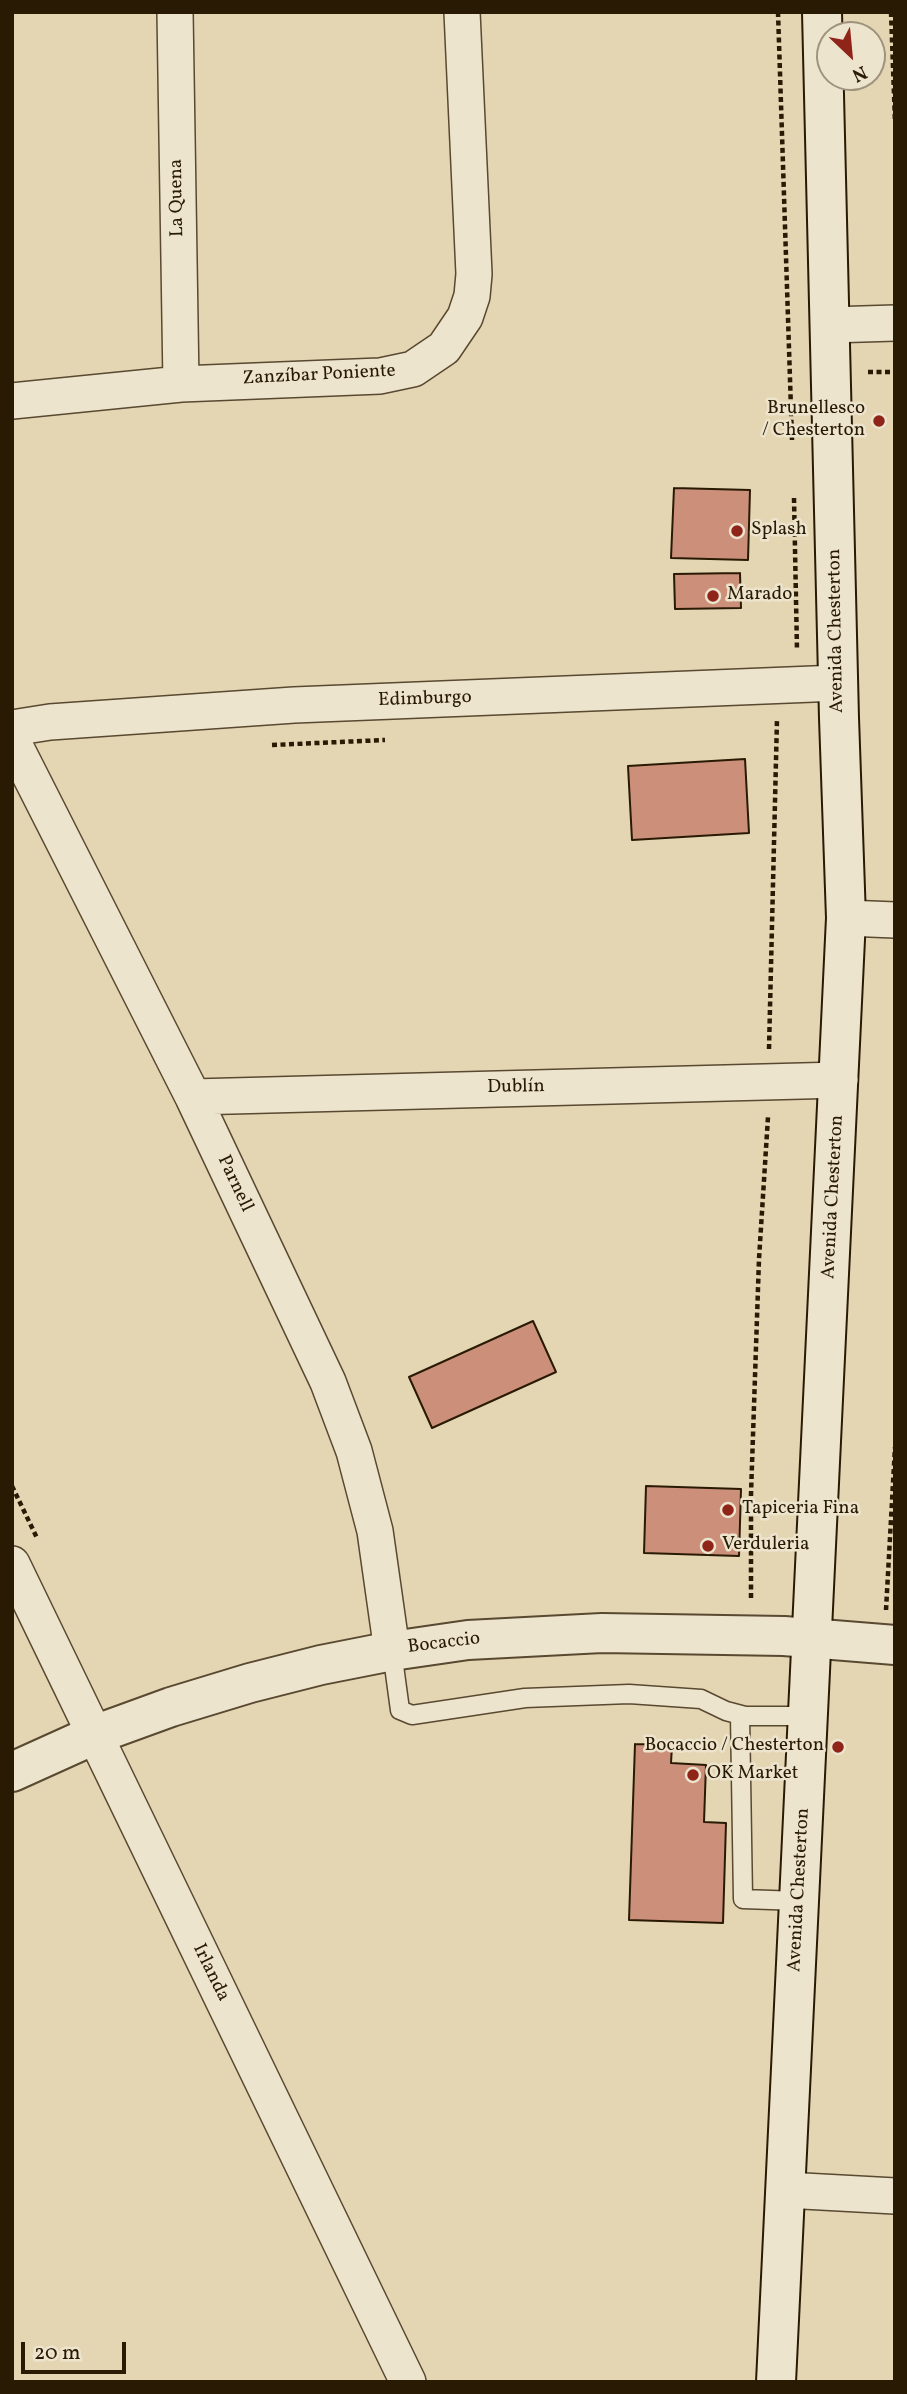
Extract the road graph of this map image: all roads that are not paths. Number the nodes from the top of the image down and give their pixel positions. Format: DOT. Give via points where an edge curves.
graph roads {
  1 [pos="175,12"];
  2 [pos="462,12"];
  3 [pos="822,12"];
  4 [pos="895,323"];
  5 [pos="830,325"];
  6 [pos="181,384"];
  7 [pos="12,401"];
  8 [pos="838,683"];
  9 [pos="12,728"];
  10 [pos="12,740"];
  11 [pos="846,918"];
  12 [pos="895,920"];
  13 [pos="840,1080"];
  14 [pos="193,1097"];
  15 [pos="12,1564"];
  16 [pos="812,1639"];
  17 [pos="890,1645"];
  18 [pos="392,1651"];
  19 [pos="740,1715"];
  20 [pos="808,1716"];
  21 [pos="94,1735"];
  22 [pos="12,1772"];
  23 [pos="799,1901"];
  24 [pos="785,2190"];
  25 [pos="895,2196"];
  26 [pos="408,2382"];
  27 [pos="776,2382"];
  1 -- 6 [label="street, La Quena"];
  2 -- 6 [label="street, Zanzíbar Poniente" via="474,274 472,296 456,333 429,360 397,374"];
  3 -- 5 [label="main road, Avenida Chesterton"];
  4 -- 5 [label="street"];
  5 -- 8 [label="main road, Avenida Chesterton"];
  6 -- 7 [label="street, Zanzíbar Poniente"];
  8 -- 9 [label="street, Edimburgo" via="294,705"];
  8 -- 11 [label="main road, Avenida Chesterton"];
  10 -- 14 [label="street, Parnell"];
  11 -- 12 [label="street"];
  11 -- 13 [label="main road, Avenida Chesterton"];
  13 -- 14 [label="street, Dublín"];
  13 -- 16 [label="main road, Avenida Chesterton"];
  14 -- 18 [label="street, Parnell" via="328,1382 354,1451 375,1531"];
  15 -- 21 [label="street, Irlanda"];
  16 -- 17 [label="main road, Bocaccio"];
  16 -- 18 [label="main road, Bocaccio" via="602,1633 468,1640"];
  16 -- 20 [label="main road, Avenida Chesterton"];
  18 -- 19 [label="lane" via="400,1710 412,1715 525,1698 629,1694 701,1699"];
  18 -- 21 [label="main road, Bocaccio" via="250,1682"];
  19 -- 20 [label="lane"];
  19 -- 23 [label="lane" via="743,1899"];
  20 -- 23 [label="main road, Avenida Chesterton"];
  21 -- 22 [label="main road, Bocaccio"];
  21 -- 26 [label="street, Irlanda"];
  23 -- 24 [label="main road, Avenida Chesterton"];
  24 -- 25 [label="street"];
  24 -- 27 [label="main road, Avenida Chesterton"];
}
